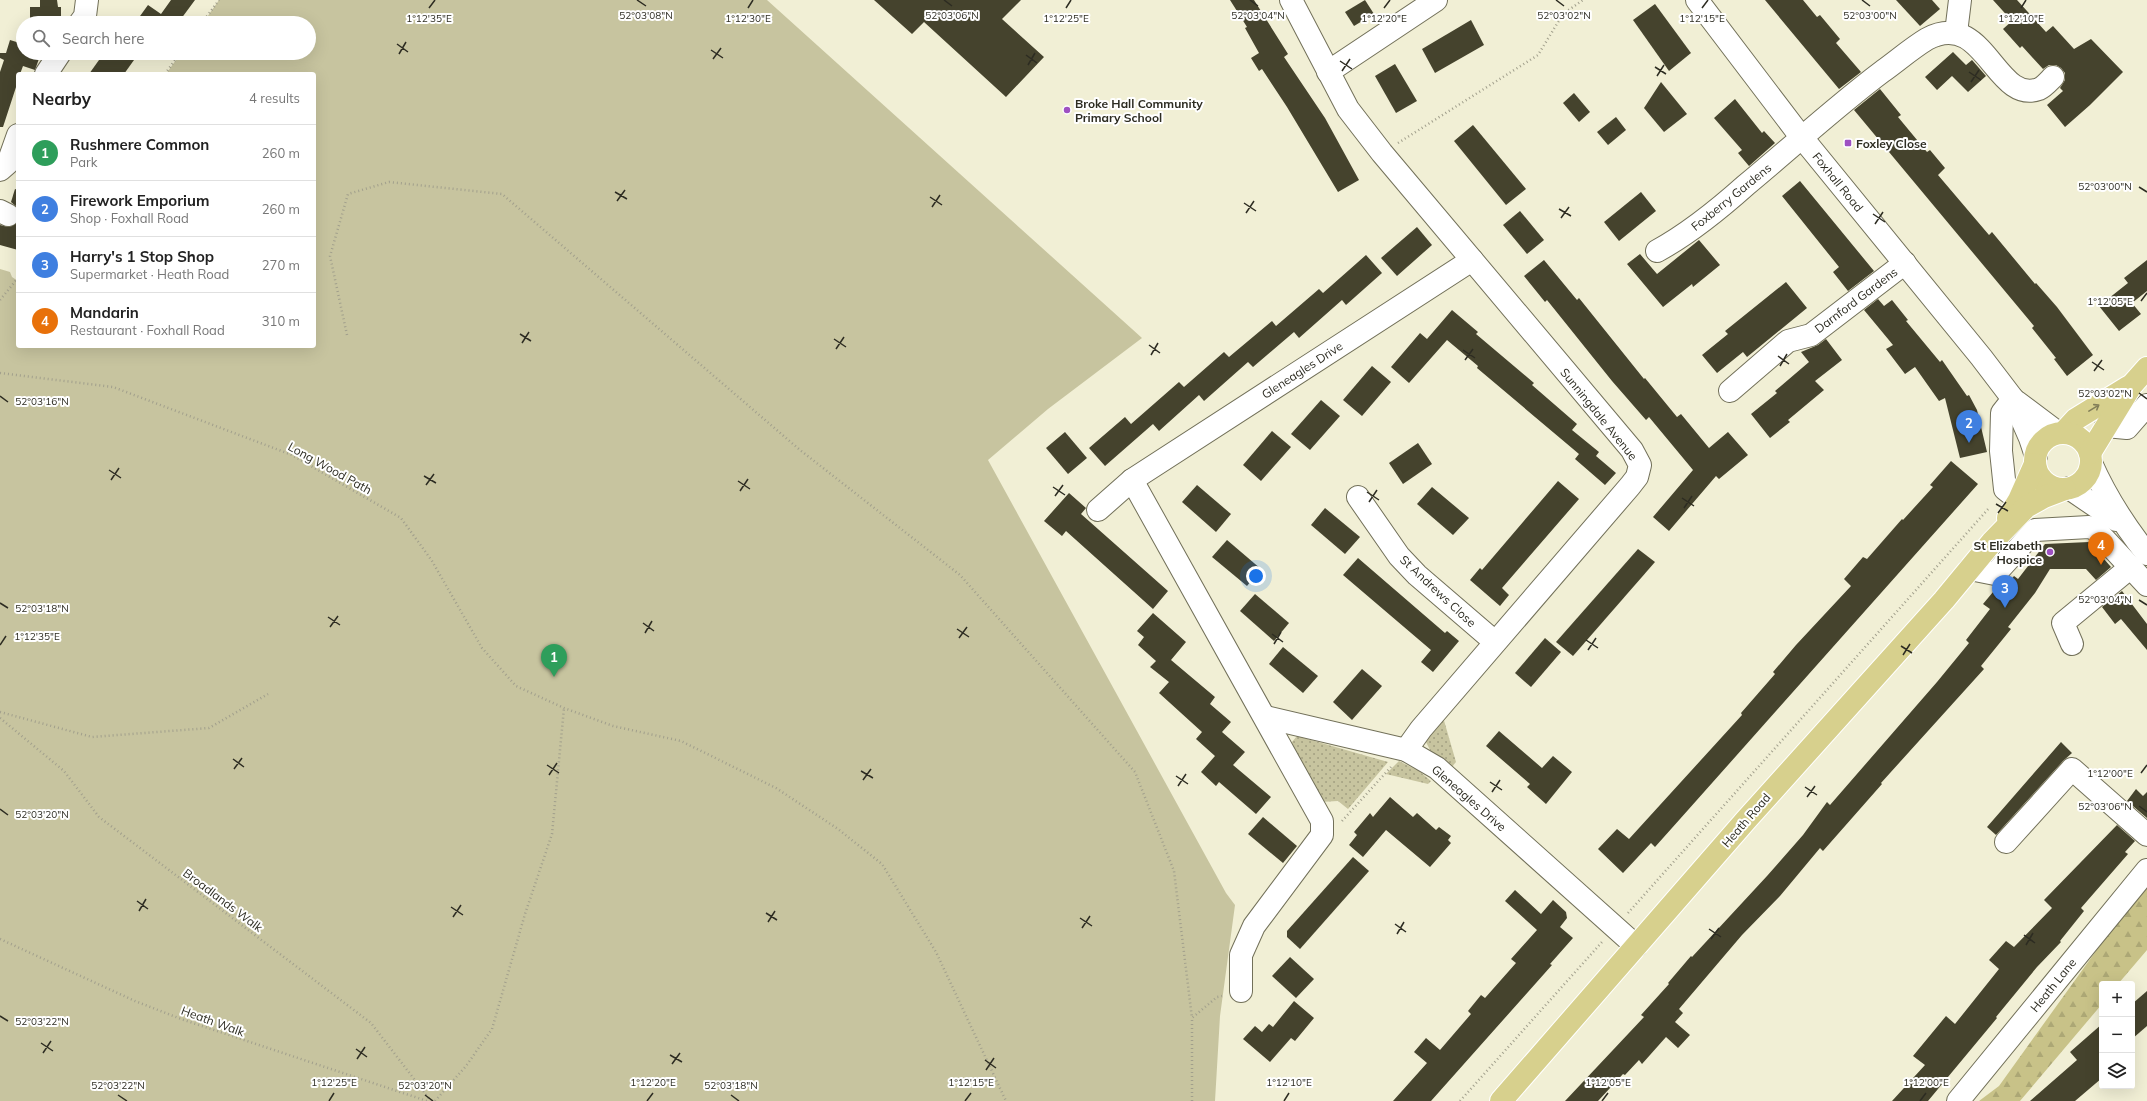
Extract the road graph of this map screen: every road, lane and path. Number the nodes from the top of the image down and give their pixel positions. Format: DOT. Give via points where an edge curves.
graph roads {
  1 [pos="87,0"];
  2 [pos="218,0"];
  3 [pos="1291,0"];
  4 [pos="1583,0"];
  5 [pos="1697,0"];
  6 [pos="1960,0"];
  7 [pos="1432,1"];
  8 [pos="85,16"];
  9 [pos="207,16"];
  10 [pos="1956,33"];
  11 [pos="55,60"];
  12 [pos="175,60"];
  13 [pos="47,72"];
  14 [pos="166,72"];
  15 [pos="1328,72"];
  16 [pos="2053,77"];
  17 [pos="1803,138"];
  18 [pos="16,139"];
  19 [pos="1382,153"];
  20 [pos="4,166"];
  21 [pos="1657,251"];
  22 [pos="1472,260"];
  23 [pos="1905,263"];
  24 [pos="16,280"];
  25 [pos="0,300"];
  26 [pos="347,335"];
  27 [pos="2147,368"];
  28 [pos="0,373"];
  29 [pos="2131,386"];
  30 [pos="1730,392"];
  31 [pos="2013,399"];
  32 [pos="2147,405"];
  33 [pos="2106,426"];
  34 [pos="2060,432"];
  35 [pos="2091,458"];
  36 [pos="2036,460"];
  37 [pos="1132,480"];
  38 [pos="2067,489"];
  39 [pos="2012,494"];
  40 [pos="1358,497"];
  41 [pos="1098,510"];
  42 [pos="2125,526"];
  43 [pos="1992,542"];
  44 [pos="2147,554"];
  45 [pos="2131,567"];
  46 [pos="1970,569"];
  47 [pos="2147,585"];
  48 [pos="1495,642"];
  49 [pos="2072,644"];
  50 [pos="268,694"];
  51 [pos="564,708"];
  52 [pos="0,712"];
  53 [pos="1265,717"];
  54 [pos="0,718"];
  55 [pos="1406,750"];
  56 [pos="1322,835"];
  57 [pos="2147,835"];
  58 [pos="2006,842"];
  59 [pos="2147,870"];
  60 [pos="1615,927"];
  61 [pos="0,939"];
  62 [pos="1636,946"];
  63 [pos="1242,990"];
  64 [pos="1192,1018"];
  65 [pos="427,1101"];
  66 [pos="432,1101"];
  67 [pos="435,1101"];
  68 [pos="1006,1101"];
  69 [pos="1192,1101"];
  70 [pos="1460,1101"];
  71 [pos="1501,1101"];
  72 [pos="1958,1101"];
  1 -- 8 [label="street"];
  2 -- 9 [label="path"];
  3 -- 15 [label="street, Sunningdale Avenue"];
  4 -- 19 [label="path" via="1563,14 1538,55"];
  5 -- 17 [label="street, Foxhall Road"];
  6 -- 10 [label="street"];
  7 -- 15 [label="street"];
  10 -- 16 [label="street" via="1968,37 2012,85 2026,91 2040,89"];
  10 -- 17 [label="street" via="1946,33 1927,39 1853,94"];
  11 -- 13 [label="street"];
  12 -- 14 [label="path"];
  15 -- 19 [label="street, Sunningdale Avenue" via="1348,109"];
  17 -- 21 [label="street, Foxberry Gardens" via="1689,232"];
  17 -- 23 [label="street, Foxhall Road"];
  18 -- 20 [label="street"];
  19 -- 22 [label="street, Sunningdale Avenue"];
  22 -- 37 [label="street, Gleneagles Drive"];
  22 -- 48 [label="street, Sunningdale Avenue" via="1632,450 1640,465 1637,477 1630,486"];
  23 -- 30 [label="street, Darnford Gardens" via="1811,335 1788,341"];
  23 -- 31 [label="street, Foxhall Road"];
  24 -- 25 [label="path"];
  26 -- 64 [label="path" via="330,256 348,194 389,182 502,194 800,450 960,576 1135,772 1174,871"];
  27 -- 29 [label="main road"];
  28 -- 51 [label="path, Long Wood Path" via="113,387 292,455 401,518 432,561 482,648 516,686"];
  29 -- 33 [label="main road"];
  34 -- 29 [label="main road, one-way" via="2076,419"];
  31 -- 34 [label="street, Foxhall Road"];
  31 -- 36 [label="street, Foxhall Road" via="2030,438"];
  31 -- 39 [label="street" via="2002,414 2002,451"];
  32 -- 33 [label="street" via="2127,428"];
  33 -- 35 [label="main road"];
  34 -- 35 [label="main road" via="2082,440"];
  34 -- 36 [label="main road" via="2044,439"];
  35 -- 38 [label="main road" via="2088,475 2083,481"];
  35 -- 42 [label="street" via="2107,498"];
  36 -- 38 [label="main road" via="2042,479 2057,488"];
  36 -- 39 [label="main road, Heath Road"];
  37 -- 41 [label="street, Gleneagles Drive"];
  37 -- 53 [label="street"];
  38 -- 42 [label="street"];
  38 -- 43 [label="main road, Heath Road" via="2026,507"];
  39 -- 43 [label="main road, Heath Road"];
  39 -- 60 [label="path" via="1938,567"];
  40 -- 48 [label="street, St Andrews Close" via="1399,556 1417,575"];
  42 -- 44 [label="street"];
  43 -- 46 [label="main road, Heath Road"];
  45 -- 46 [label="street" via="2100,533 2089,527 2035,530 1996,574"];
  45 -- 47 [label="street"];
  45 -- 49 [label="street" via="2063,623"];
  46 -- 62 [label="main road, Heath Road"];
  48 -- 55 [label="street, Sunningdale Avenue" via="1420,729"];
  50 -- 52 [label="path" via="209,728 92,737"];
  51 -- 67 [label="path" via="552,834 524,914 492,1029 466,1066"];
  51 -- 68 [label="path, Long Wood Path" via="613,726 682,741 776,788 838,829 882,864 936,952"];
  53 -- 55 [label="street, Gleneagles Drive"];
  53 -- 56 [label="street" via="1322,821"];
  54 -- 66 [label="path, Broadlands Walk" via="64,771 99,817 371,1023"];
  55 -- 56 [label="path" via="1345,819"];
  55 -- 60 [label="street, Gleneagles Drive" via="1437,768"];
  56 -- 63 [label="street" via="1254,926 1241,955"];
  57 -- 58 [label="street" via="2072,769"];
  59 -- 72 [label="street, Heath Lane"];
  60 -- 62 [label="street, Gleneagles Drive"];
  60 -- 70 [label="path"];
  61 -- 65 [label="path, Heath Walk" via="135,1001 181,1019"];
  62 -- 71 [label="main road, Heath Road"];
  63 -- 64 [label="path" via="1217,997"];
  64 -- 69 [label="path"];
}
